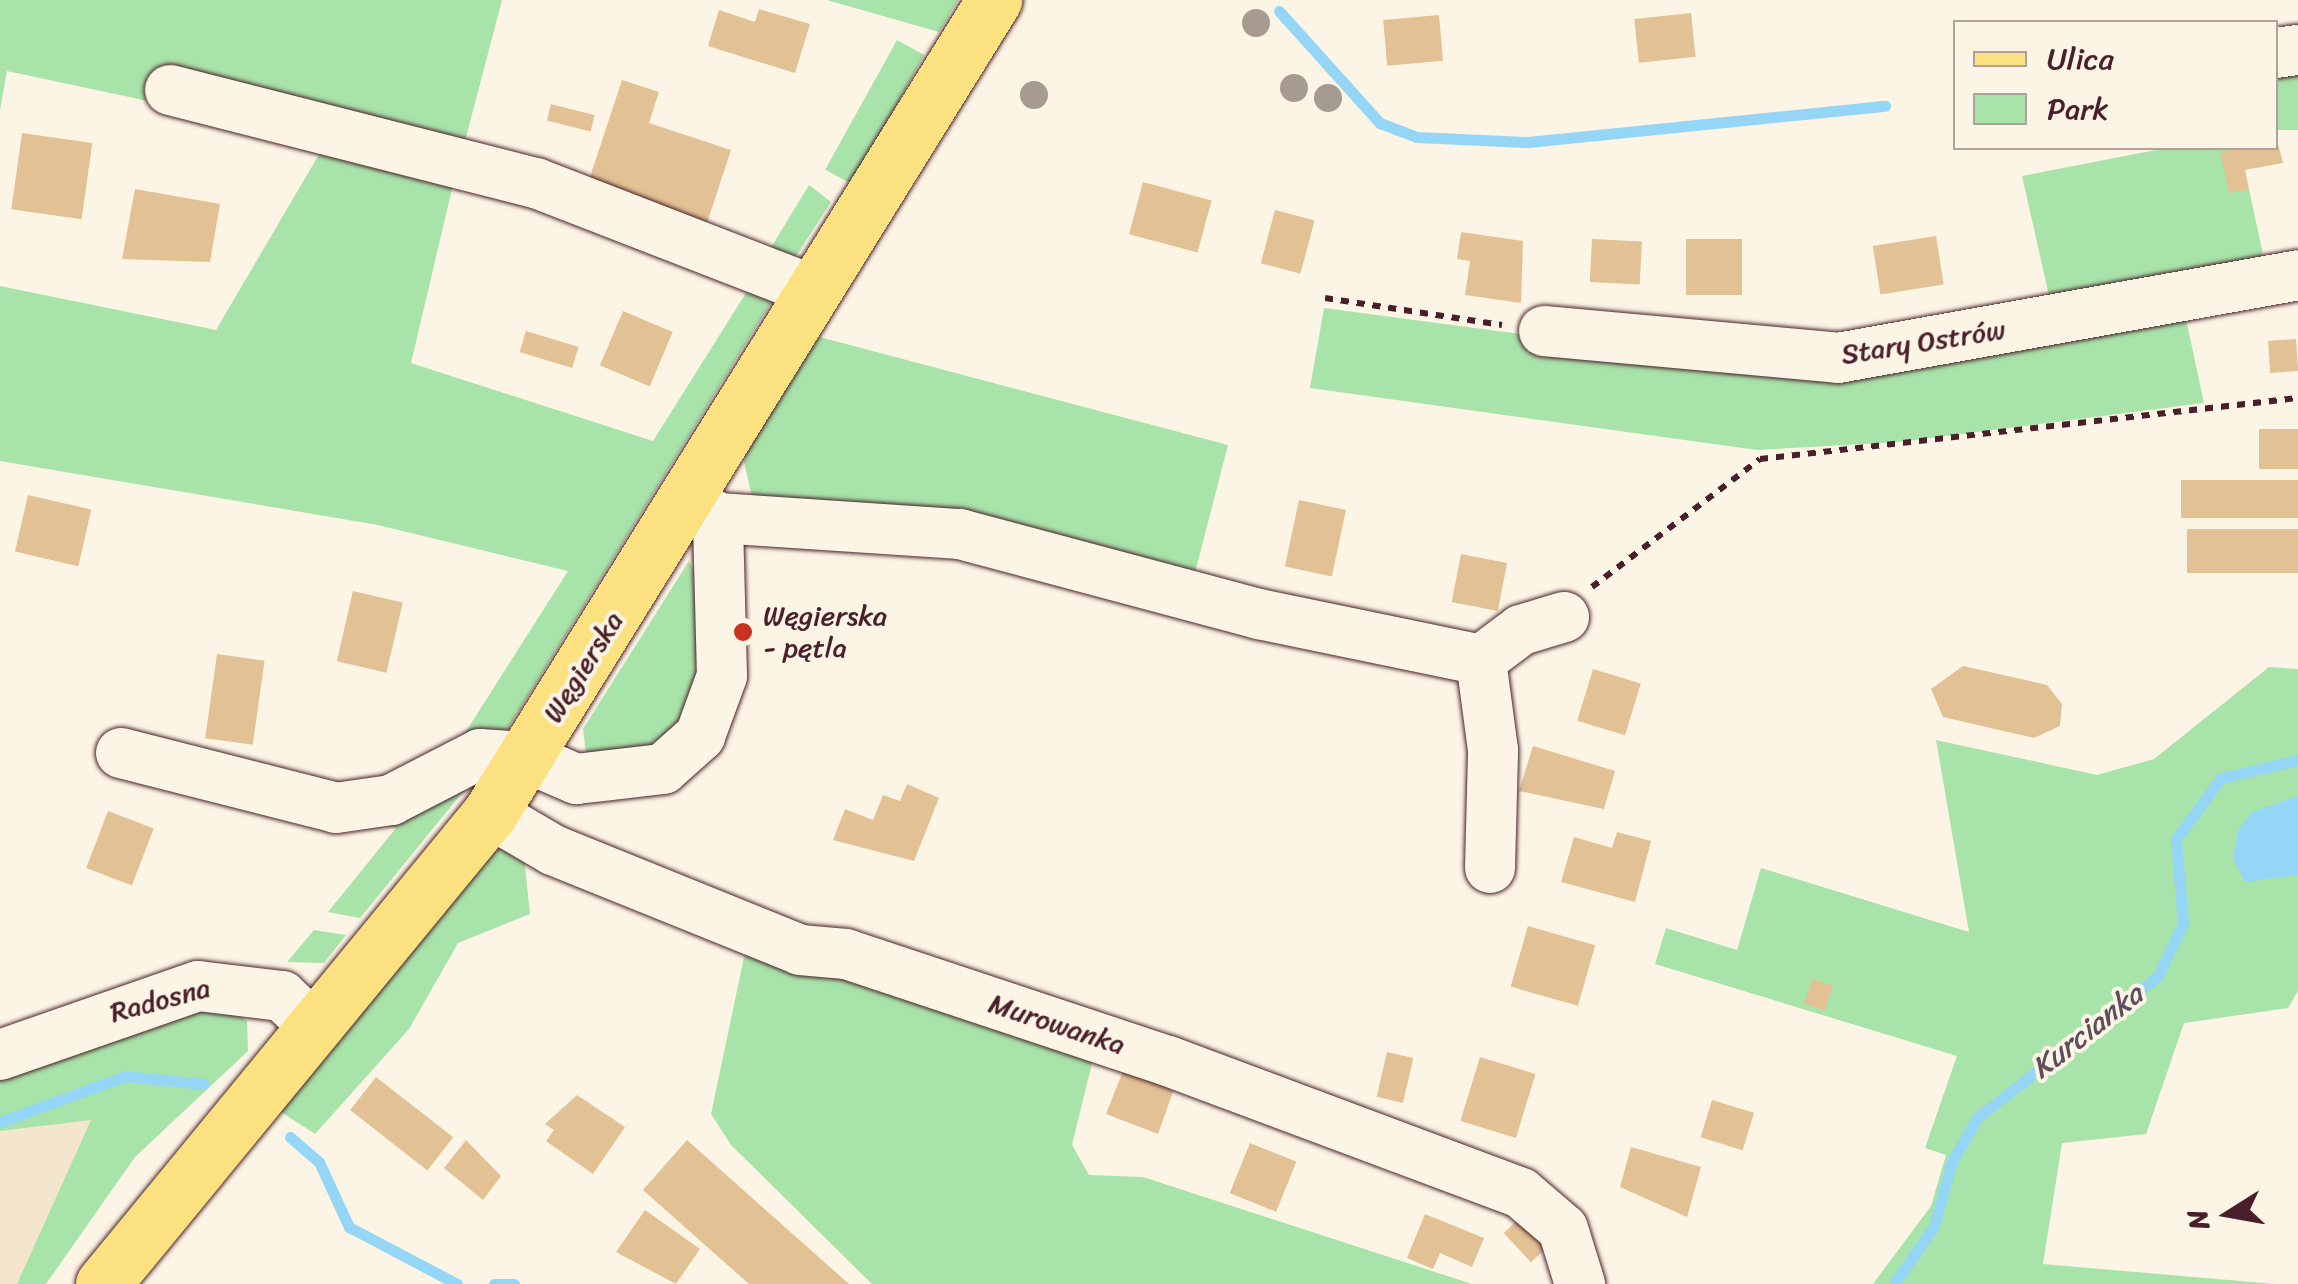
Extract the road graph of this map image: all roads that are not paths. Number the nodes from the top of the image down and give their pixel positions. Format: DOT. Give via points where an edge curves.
graph roads {
  1 [pos="994,0"];
  2 [pos="170,90"];
  3 [pos="2298,275"];
  4 [pos="815,292"];
  5 [pos="1544,331"];
  6 [pos="703,509"];
  7 [pos="1564,617"];
  8 [pos="1481,660"];
  9 [pos="121,752"];
  10 [pos="525,757"];
  11 [pos="490,813"];
  12 [pos="1490,868"];
  13 [pos="314,1025"];
  14 [pos="0,1054"];
  15 [pos="103,1284"];
  16 [pos="1580,1284"];
  1 -- 4 [label="main road, Węgierska"];
  2 -- 4 [label="street" via="536,183"];
  3 -- 5 [label="street, Stary Ostrów" via="1838,358"];
  4 -- 6 [label="main road, Węgierska"];
  6 -- 8 [label="street" via="960,534 1220,604"];
  6 -- 10 [label="main road, Węgierska"];
  6 -- 10 [label="street" via="722,676 700,736 662,769 620,781 576,780"];
  7 -- 8 [label="street" via="1521,630"];
  8 -- 12 [label="street" via="1492,750"];
  9 -- 10 [label="street" via="336,808 392,800 480,754"];
  10 -- 11 [label="main road, Węgierska"];
  11 -- 13 [label="main road, Węgierska"];
  11 -- 16 [label="street, Murowanka" via="553,850 800,950 846,954 1168,1061 1521,1193 1563,1228"];
  13 -- 14 [label="street, Radosna" via="282,996 198,986"];
  13 -- 15 [label="main road, Węgierska"];
}
